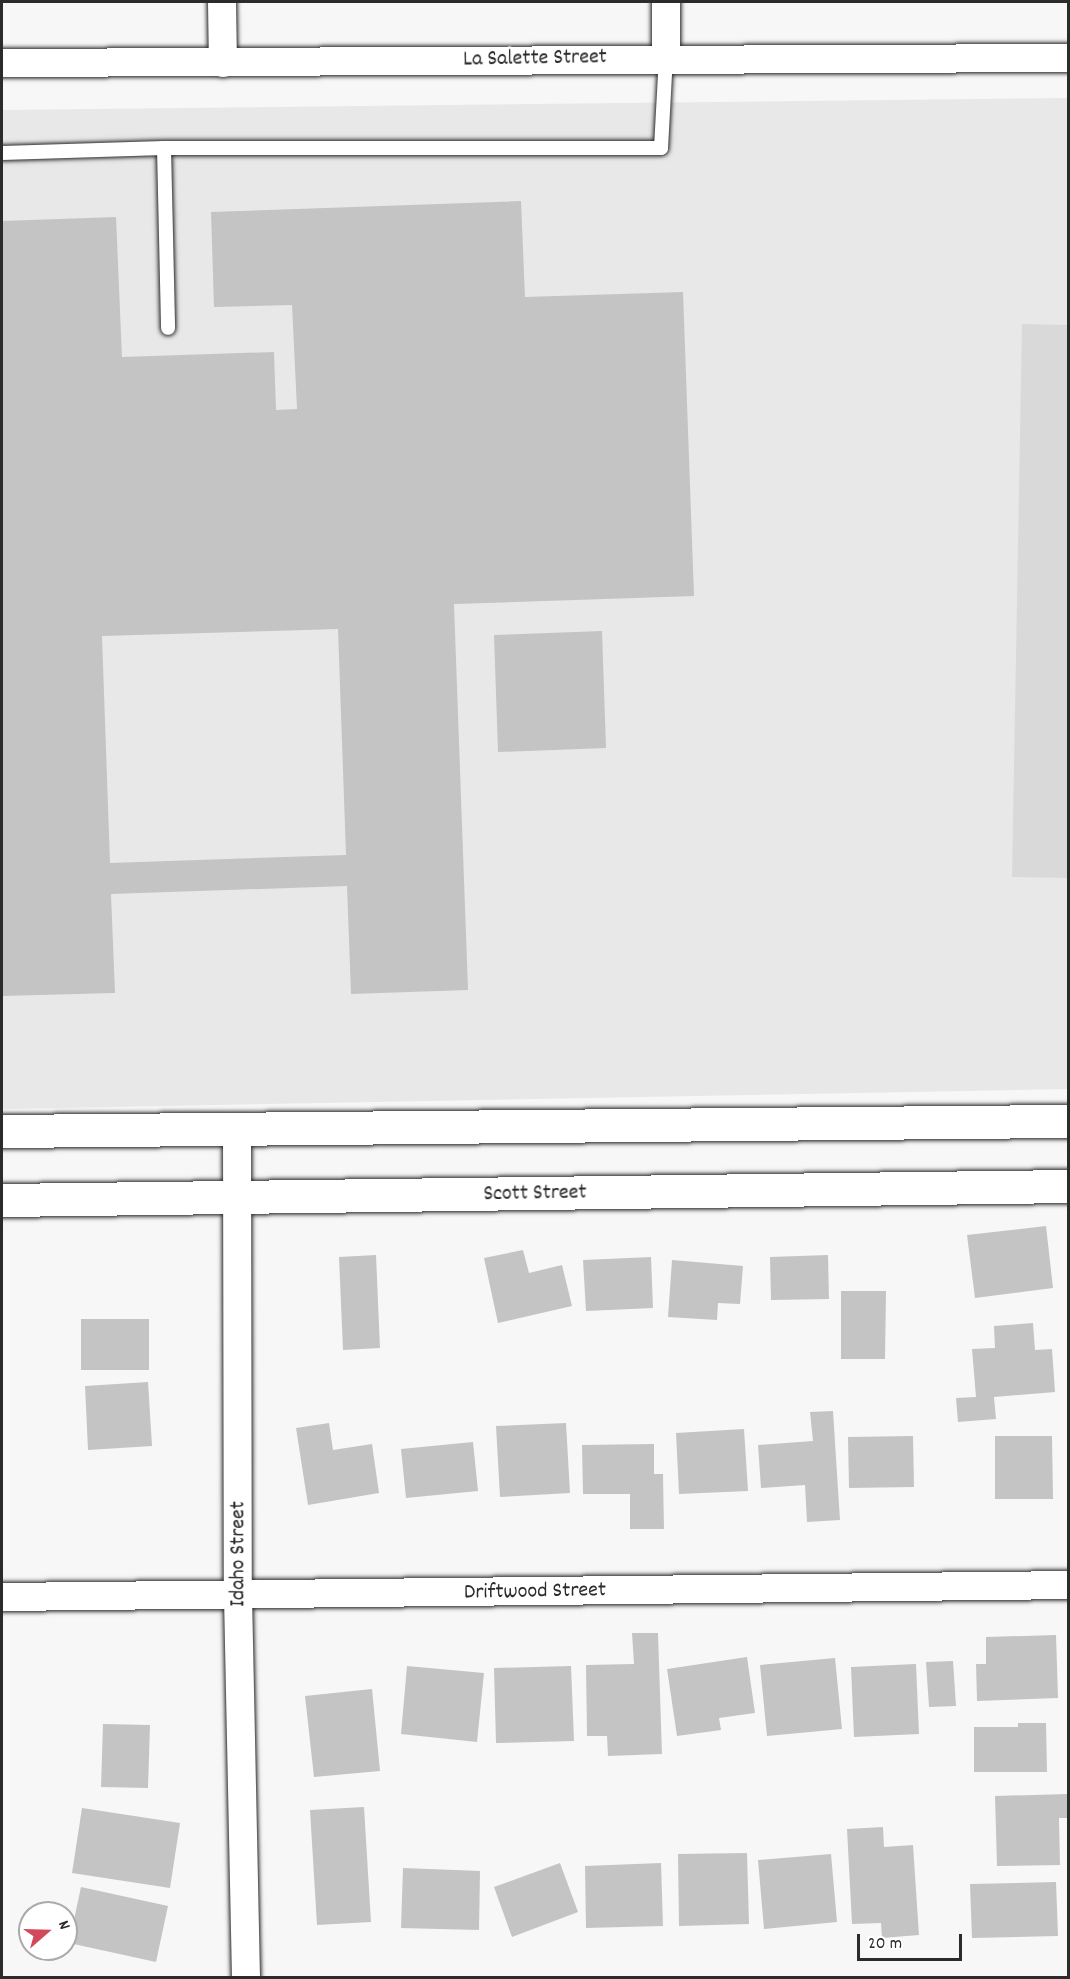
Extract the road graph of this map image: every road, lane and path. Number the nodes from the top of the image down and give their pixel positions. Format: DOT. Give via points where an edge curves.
graph roads {
  1 [pos="222,2"];
  2 [pos="666,2"];
  3 [pos="666,57"];
  4 [pos="1068,58"];
  5 [pos="2,63"];
  6 [pos="223,63"];
  7 [pos="164,148"];
  8 [pos="2,153"];
  9 [pos="168,327"];
  10 [pos="1068,1121"];
  11 [pos="237,1130"];
  12 [pos="2,1131"];
  13 [pos="1068,1186"];
  14 [pos="239,1198"];
  15 [pos="2,1200"];
  16 [pos="1068,1585"];
  17 [pos="238,1596"];
  18 [pos="2,1597"];
  19 [pos="246,1977"];
  1 -- 6 [label="street"];
  2 -- 3 [label="street"];
  3 -- 4 [label="street, La Salette Street"];
  3 -- 6 [label="street, La Salette Street"];
  3 -- 7 [label="lane" via="661,148"];
  5 -- 6 [label="street, La Salette Street"];
  7 -- 8 [label="lane"];
  7 -- 9 [label="lane"];
  10 -- 11 [label="main road"];
  11 -- 12 [label="main road"];
  11 -- 14 [label="street, Idaho Street"];
  13 -- 14 [label="main road, Scott Street"];
  14 -- 15 [label="main road, Scott Street"];
  14 -- 17 [label="street, Idaho Street"];
  16 -- 17 [label="street, Driftwood Street"];
  17 -- 18 [label="street, Driftwood Street"];
  17 -- 19 [label="street, Idaho Street"];
}
